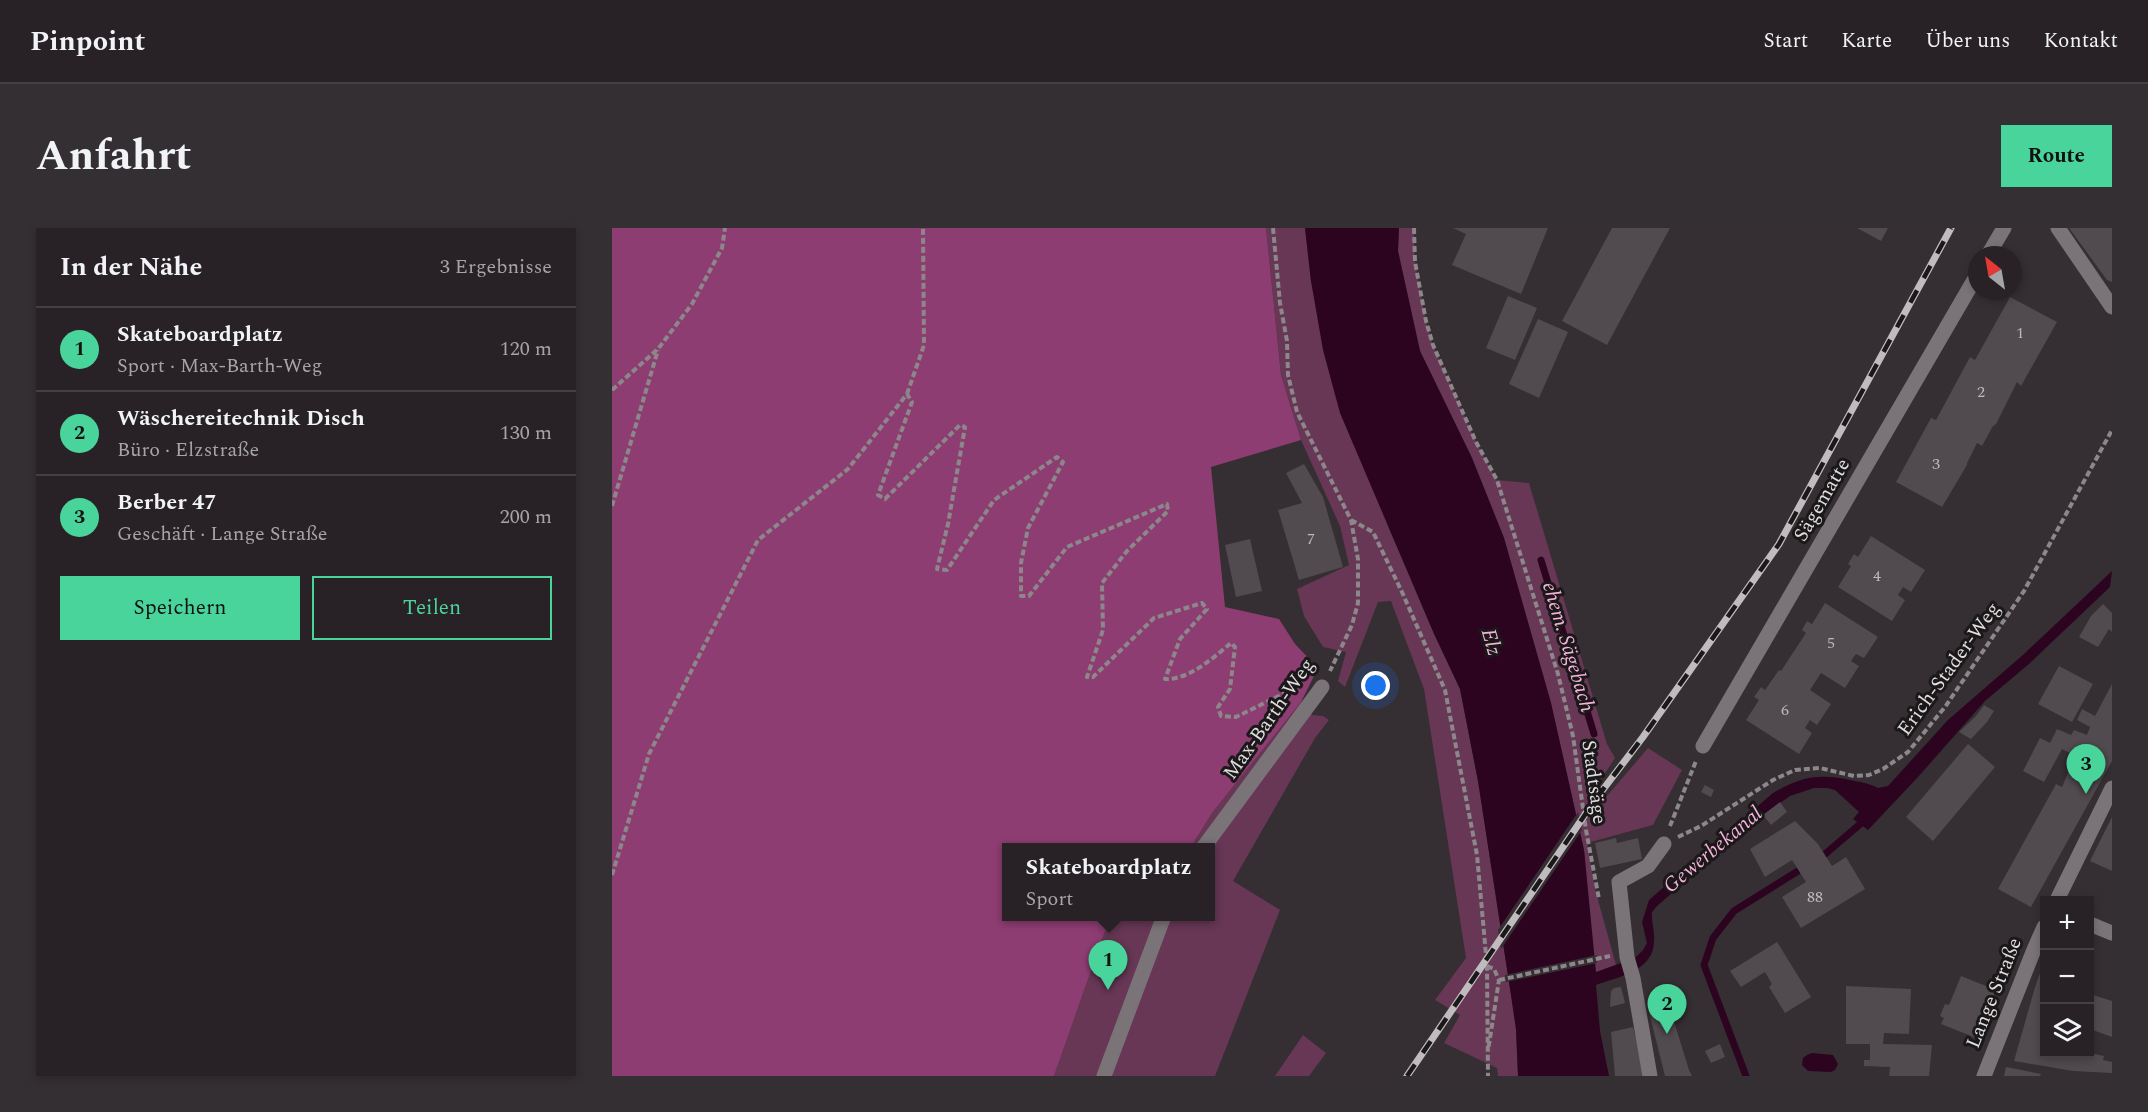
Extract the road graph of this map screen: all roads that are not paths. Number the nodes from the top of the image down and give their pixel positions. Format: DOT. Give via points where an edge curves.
graph roads {
  1 [pos="2004,228"];
  2 [pos="2058,228"];
  3 [pos="1993,246"];
  4 [pos="1968,290"];
  5 [pos="2112,307"];
  6 [pos="1322,687"];
  7 [pos="1703,746"];
  8 [pos="2112,788"];
  9 [pos="1207,843"];
  10 [pos="1664,844"];
  11 [pos="2059,896"];
  12 [pos="1162,921"];
  13 [pos="2094,926"];
  14 [pos="2112,933"];
  15 [pos="2040,936"];
  16 [pos="1104,1076"];
  17 [pos="1650,1076"];
  18 [pos="1984,1076"];
  1 -- 3 [label="street"];
  2 -- 5 [label="street"];
  4 -- 7 [label="street, Sägematte"];
  6 -- 9 [label="street, Max-Barth-Weg"];
  8 -- 11 [label="street"];
  10 -- 17 [label="street" via="1648,866 1618,882"];
  12 -- 16 [label="street"];
  13 -- 14 [label="street"];
  15 -- 18 [label="street, Lange Straße"];
}
